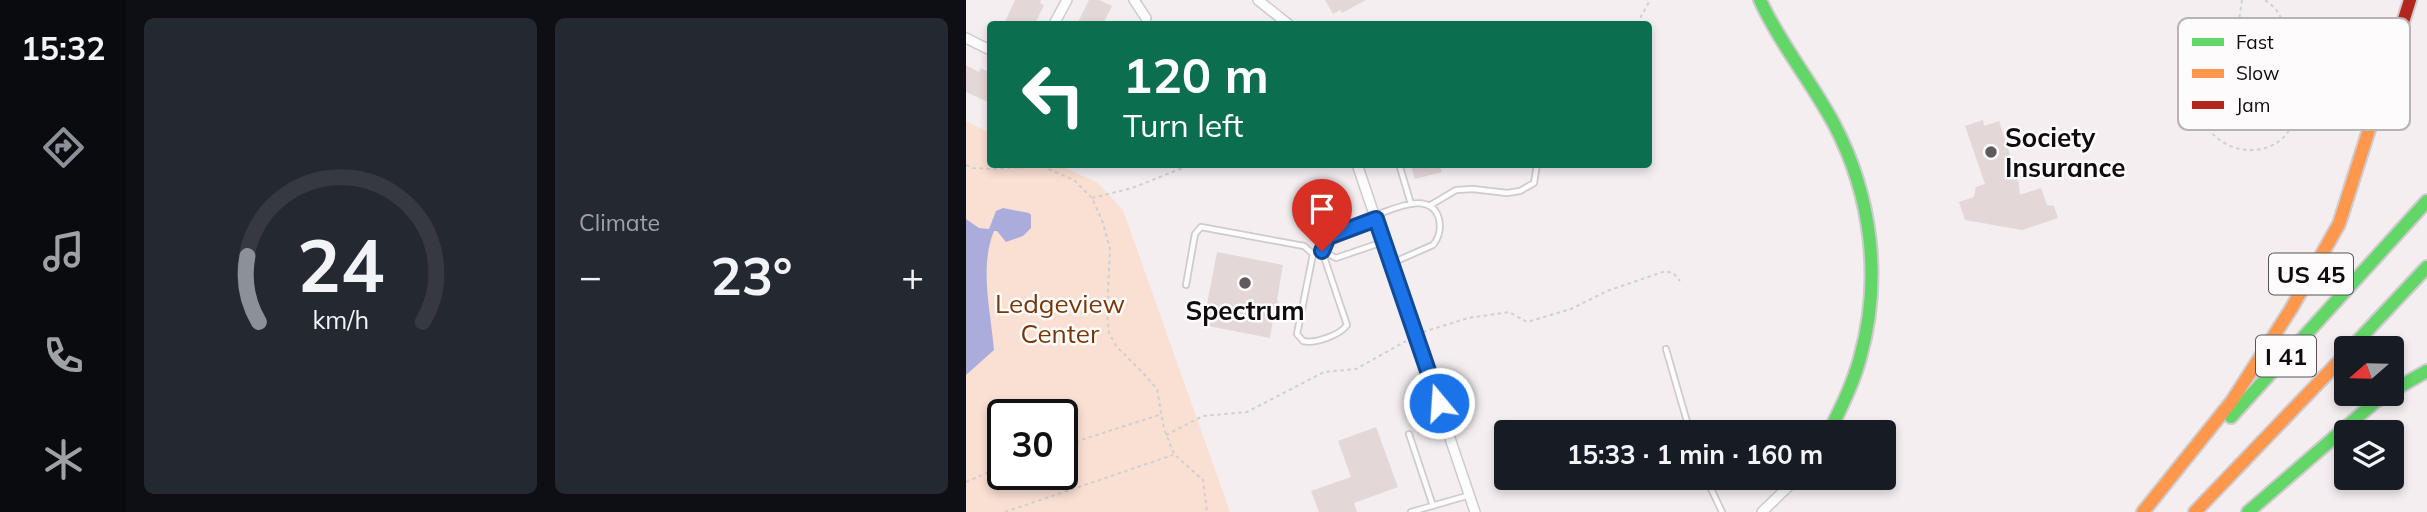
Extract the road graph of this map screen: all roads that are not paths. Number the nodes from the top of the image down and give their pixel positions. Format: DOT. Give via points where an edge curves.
graph roads {
  1 [pos="1067,0"];
  2 [pos="1134,0"];
  3 [pos="1258,0"];
  4 [pos="1760,0"];
  5 [pos="2410,0"];
  6 [pos="1146,18"];
  7 [pos="2404,18"];
  8 [pos="1056,21"];
  9 [pos="1284,21"];
  10 [pos="966,38"];
  11 [pos="987,48"];
  12 [pos="2369,130"];
  13 [pos="1358,168"];
  14 [pos="1400,168"];
  15 [pos="1536,168"];
  16 [pos="2427,201"];
  17 [pos="1411,204"];
  18 [pos="1429,206"];
  19 [pos="1376,217"];
  20 [pos="1384,242"];
  21 [pos="1322,251"];
  22 [pos="1313,254"];
  23 [pos="1391,263"];
  24 [pos="2427,267"];
  25 [pos="1186,285"];
  26 [pos="2362,336"];
  27 [pos="1667,349"];
  28 [pos="2334,367"];
  29 [pos="2427,371"];
  30 [pos="2404,385"];
  31 [pos="2370,406"];
  32 [pos="1687,420"];
  33 [pos="1835,420"];
  34 [pos="1409,434"];
  35 [pos="1712,490"];
  36 [pos="1785,490"];
  37 [pos="1469,495"];
  38 [pos="1433,506"];
  39 [pos="1411,512"];
  40 [pos="1475,512"];
  41 [pos="1722,512"];
  42 [pos="1762,512"];
  43 [pos="2144,512"];
  44 [pos="2196,512"];
  45 [pos="2248,512"];
  1 -- 8 [label="street"];
  2 -- 6 [label="street"];
  3 -- 9 [label="street"];
  4 -- 33 [label="main road" via="1840,136 1867,211 1871,307 1850,392"];
  5 -- 7 [label="main road, US 45"];
  10 -- 11 [label="street"];
  12 -- 43 [label="main road, US 45" via="2339,224 2291,309 2232,401"];
  13 -- 19 [label="street"];
  14 -- 17 [label="lane"];
  15 -- 18 [label="lane" via="1534,183 1520,191 1456,190"];
  16 -- 43 [label="main road, I 41"];
  17 -- 18 [label="lane"];
  17 -- 19 [label="lane"];
  18 -- 23 [label="lane" via="1440,224 1436,242"];
  19 -- 20 [label="street"];
  19 -- 21 [label="lane" via="1328,237"];
  20 -- 21 [label="lane" via="1336,258"];
  20 -- 23 [label="street"];
  21 -- 22 [label="lane"];
  21 -- 22 [label="lane" via="1347,325 1306,343 1297,328"];
  22 -- 25 [label="lane" via="1304,246 1201,227 1195,234"];
  23 -- 37 [label="street"];
  24 -- 26 [label="main road, I 41"];
  27 -- 32 [label="lane"];
  28 -- 44 [label="main road, I 41"];
  29 -- 30 [label="main road"];
  31 -- 45 [label="main road"];
  34 -- 38 [label="lane"];
  35 -- 41 [label="lane"];
  36 -- 42 [label="street"];
  37 -- 38 [label="lane"];
  37 -- 40 [label="street"];
  38 -- 39 [label="lane"];
}
